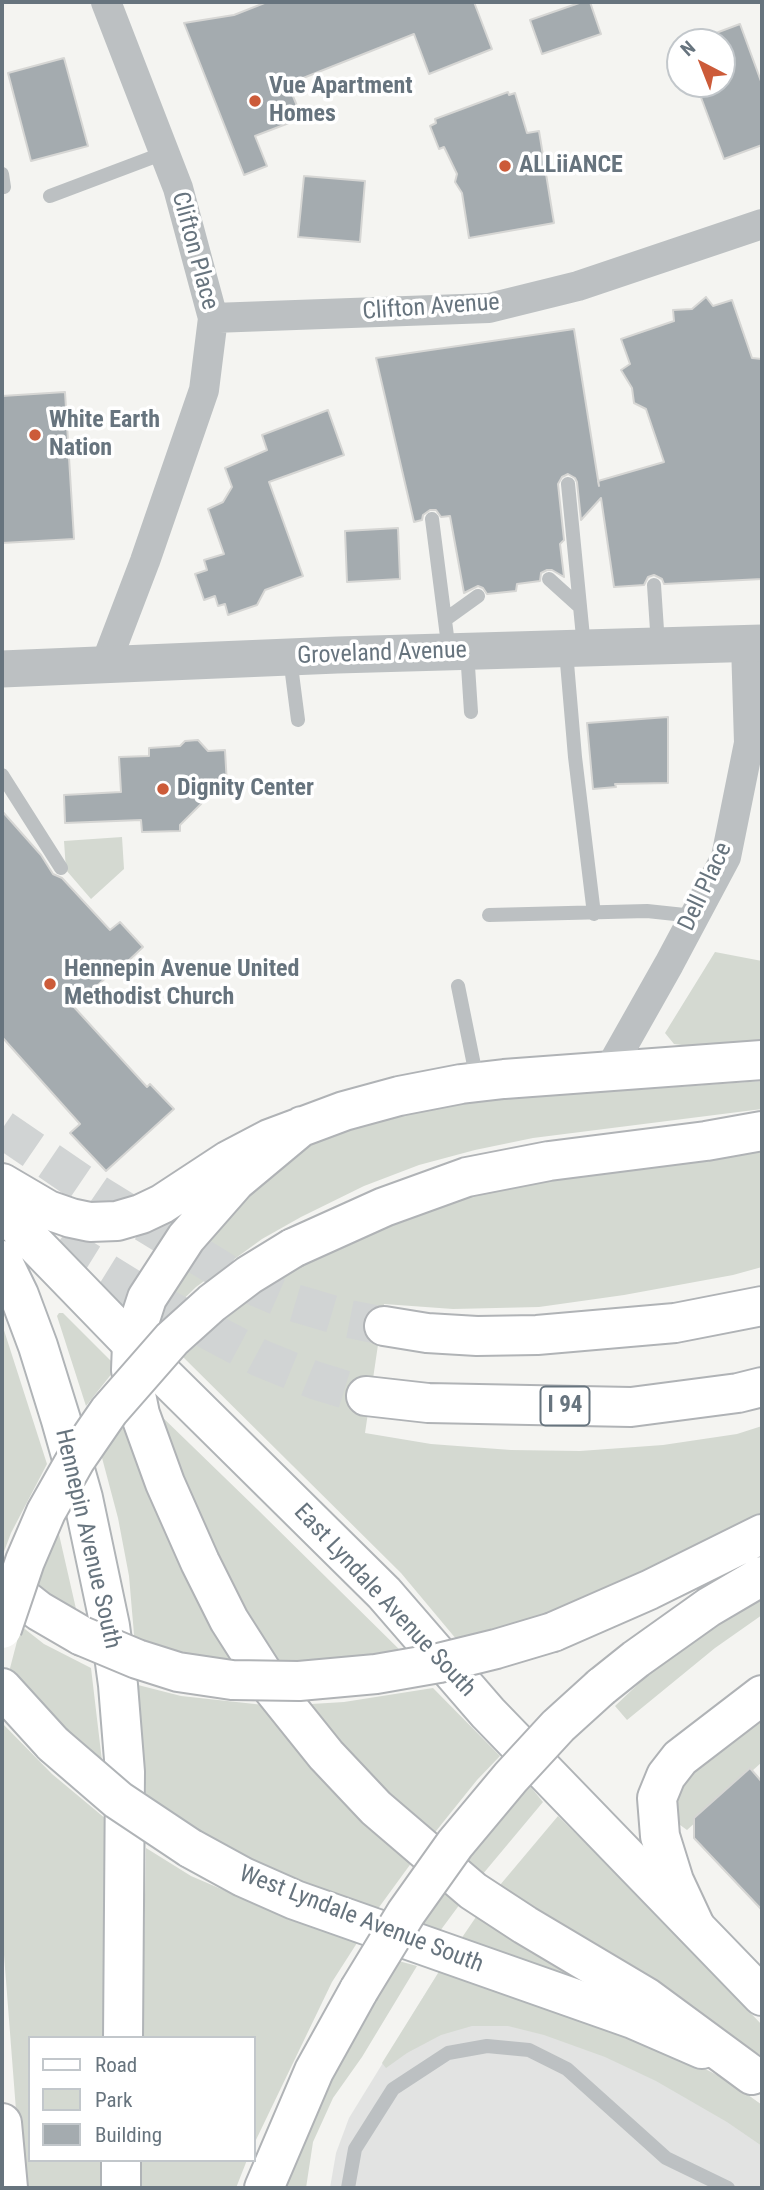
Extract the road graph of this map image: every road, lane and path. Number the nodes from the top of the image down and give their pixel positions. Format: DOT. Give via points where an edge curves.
graph roads {
  1 [pos="106,2"];
  2 [pos="164,153"];
  3 [pos="50,196"];
  4 [pos="762,224"];
  5 [pos="214,318"];
  6 [pos="568,484"];
  7 [pos="432,519"];
  8 [pos="549,579"];
  9 [pos="654,584"];
  10 [pos="478,596"];
  11 [pos="580,607"];
  12 [pos="454,641"];
  13 [pos="754,643"];
  14 [pos="658,646"];
  15 [pos="575,649"];
  16 [pos="290,657"];
  17 [pos="106,663"];
  18 [pos="2,669"];
  19 [pos="471,712"];
  20 [pos="299,720"];
  21 [pos="2,775"];
  22 [pos="61,867"];
  23 [pos="594,914"];
  24 [pos="489,915"];
  25 [pos="694,916"];
  26 [pos="458,986"];
  27 [pos="762,1060"];
  28 [pos="608,1072"];
  29 [pos="478,1082"];
  30 [pos="302,1126"];
  31 [pos="762,1131"];
  32 [pos="2,1183"];
  33 [pos="2,1210"];
  34 [pos="2,1260"];
  35 [pos="762,1306"];
  36 [pos="384,1326"];
  37 [pos="132,1344"];
  38 [pos="762,1387"];
  39 [pos="366,1396"];
  40 [pos="762,1534"];
  41 [pos="762,1576"];
  42 [pos="2,1582"];
  43 [pos="2,1629"];
  44 [pos="2,1688"];
  45 [pos="762,1695"];
  46 [pos="695,1926"];
  47 [pos="762,1996"];
  48 [pos="123,2036"];
  49 [pos="757,2078"];
  50 [pos="2,2123"];
  51 [pos="121,2162"];
  52 [pos="8,2188"];
  53 [pos="121,2188"];
  54 [pos="264,2188"];
  55 [pos="348,2188"];
  56 [pos="728,2188"];
  1 -- 2 [label="street, Clifton Place"];
  2 -- 3 [label="lane"];
  2 -- 5 [label="street, Clifton Place"];
  4 -- 5 [label="street, Clifton Avenue" via="578,286 489,308"];
  5 -- 17 [label="street, Clifton Place" via="204,390"];
  6 -- 11 [label="lane"];
  7 -- 12 [label="lane"];
  8 -- 11 [label="lane"];
  9 -- 14 [label="lane"];
  10 -- 12 [label="lane"];
  11 -- 15 [label="lane"];
  12 -- 15 [label="street, Groveland Avenue"];
  12 -- 16 [label="street, Groveland Avenue"];
  12 -- 19 [label="lane"];
  13 -- 14 [label="street, Groveland Avenue"];
  13 -- 25 [label="street, Dell Place" via="749,743 726,856"];
  14 -- 15 [label="street, Groveland Avenue"];
  15 -- 23 [label="lane" via="575,757"];
  16 -- 17 [label="street, Groveland Avenue"];
  16 -- 20 [label="lane"];
  17 -- 18 [label="street, Groveland Avenue"];
  21 -- 22 [label="lane"];
  23 -- 24 [label="lane"];
  23 -- 25 [label="lane" via="647,911"];
  25 -- 28 [label="street, Dell Place"];
  26 -- 29 [label="lane"];
  27 -- 28 [label="main road"];
  28 -- 29 [label="main road"];
  29 -- 30 [label="main road" via="399,1096"];
  30 -- 32 [label="main road" via="240,1154 152,1209 117,1221 71,1218"];
  30 -- 37 [label="main road" via="236,1181 186,1238 147,1298"];
  31 -- 43 [label="main road, bridge" via="467,1177 384,1206 293,1248 249,1275 172,1339 109,1411 46,1512"];
  33 -- 37 [label="main road, East Lyndale Avenue South"];
  34 -- 48 [label="main road, Hennepin Avenue South" via="38,1346 61,1420 110,1626 125,1772"];
  35 -- 36 [label="main road" via="675,1323 537,1335 465,1336"];
  37 -- 46 [label="main road, East Lyndale Avenue South" via="384,1593 488,1713"];
  37 -- 49 [label="main road" via="131,1370 140,1414 200,1562 258,1667 326,1755 376,1808 462,1883 646,1997"];
  38 -- 39 [label="main road, I 94" via="631,1407 428,1403"];
  40 -- 42 [label="main road, bridge" via="553,1632 430,1665 299,1681 232,1680 178,1672 137,1659 82,1636"];
  41 -- 54 [label="main road, bridge" via="709,1607 601,1687 558,1726 455,1844 406,1913 314,2071"];
  44 -- 49 [label="main road, West Lyndale Avenue South, bridge" via="54,1744 118,1800 243,1877 295,1900 633,2018"];
  45 -- 46 [label="main road" via="680,1758 657,1798 660,1836"];
  46 -- 47 [label="main road, East Lyndale Avenue South"];
  50 -- 52 [label="main road"];
  51 -- 53 [label="main road"];
  55 -- 56 [label="lane" via="355,2149 393,2089 448,2053 487,2046 529,2050 567,2069 666,2158"];
}
